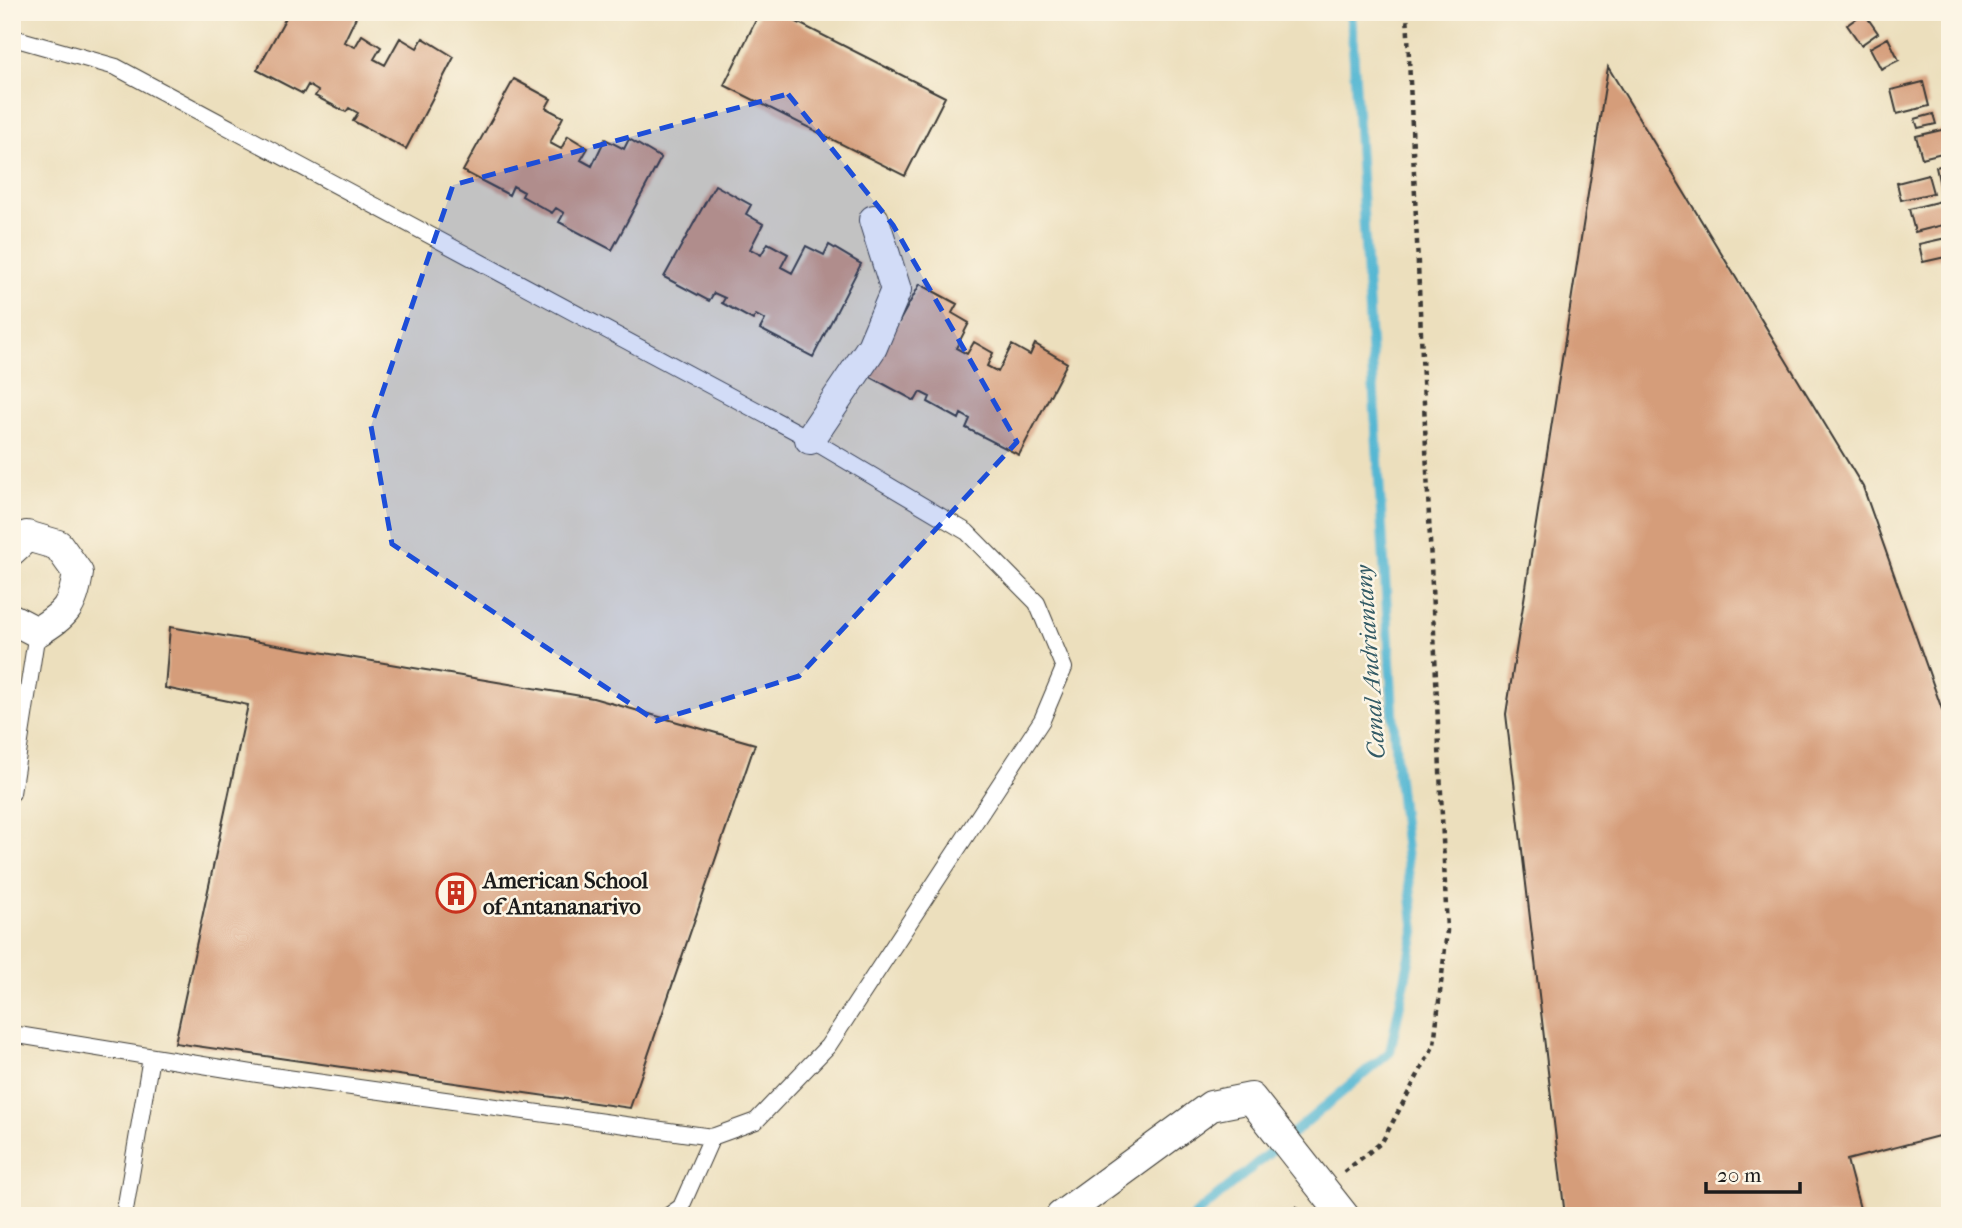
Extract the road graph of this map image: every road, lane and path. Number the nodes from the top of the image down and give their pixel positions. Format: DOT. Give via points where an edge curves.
graph roads {
  1 [pos="1407,12"];
  2 [pos="12,44"];
  3 [pos="873,220"];
  4 [pos="810,439"];
  5 [pos="12,550"];
  6 [pos="24,625"];
  7 [pos="12,793"];
  8 [pos="12,1034"];
  9 [pos="151,1057"];
  10 [pos="712,1137"];
  11 [pos="1322,1189"];
  12 [pos="124,1216"];
  13 [pos="668,1216"];
  14 [pos="1061,1216"];
  15 [pos="1344,1216"];
  1 -- 11 [label="path" via="1447,931 1434,1045 1382,1142"];
  2 -- 4 [label="lane" via="18,39 116,67"];
  3 -- 4 [label="street" via="895,290 872,347"];
  4 -- 10 [label="lane" via="967,532 1037,603 1064,668 1042,720 828,1046 756,1121"];
  5 -- 6 [label="street" via="27,536 58,545 78,573 75,596 60,618"];
  6 -- 7 [label="lane"];
  8 -- 9 [label="lane"];
  9 -- 10 [label="lane"];
  9 -- 12 [label="lane"];
  10 -- 13 [label="lane" via="681,1207"];
  11 -- 14 [label="street" via="1251,1098 1212,1106"];
  11 -- 15 [label="street"];
}
